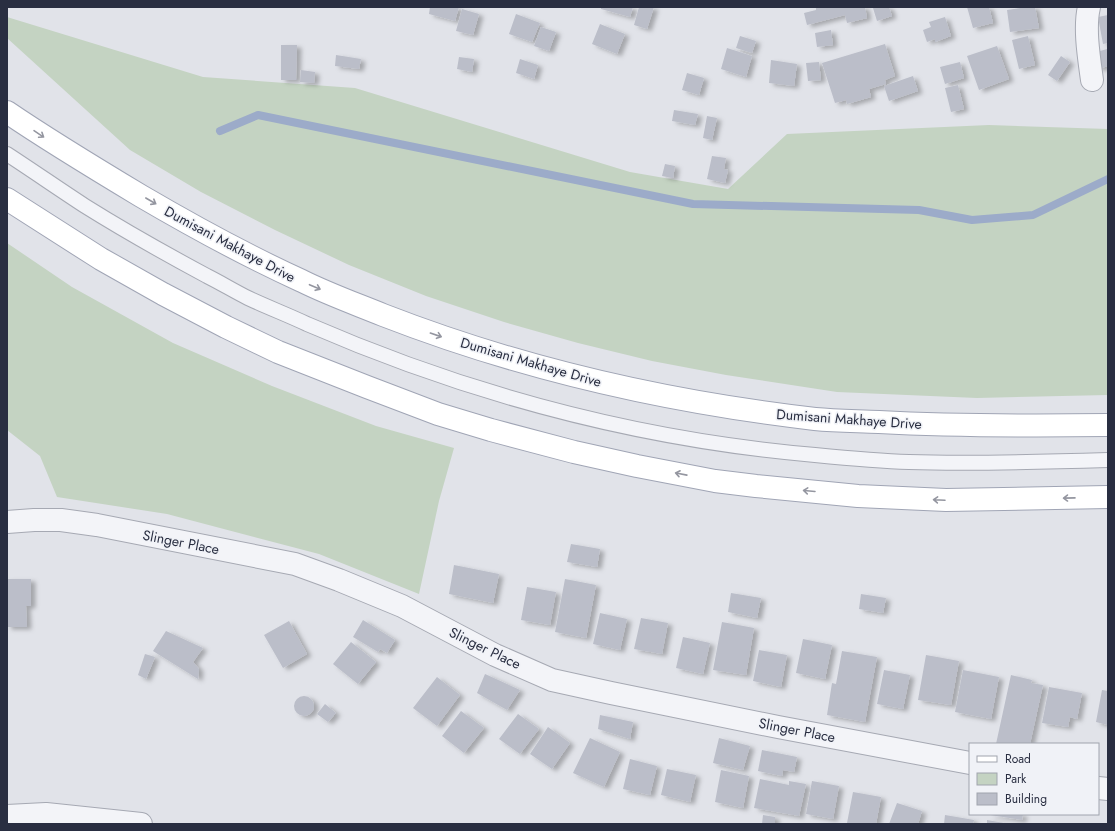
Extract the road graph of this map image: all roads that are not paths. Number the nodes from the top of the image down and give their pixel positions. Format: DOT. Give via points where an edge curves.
graph roads {
  1 [pos="1089,7"];
  2 [pos="1092,80"];
  3 [pos="7,112"];
  4 [pos="7,154"];
  5 [pos="7,199"];
  6 [pos="1108,425"];
  7 [pos="1108,460"];
  8 [pos="1108,497"];
  9 [pos="7,522"];
  10 [pos="969,763"];
  11 [pos="7,816"];
  12 [pos="141,824"];
  1 -- 2 [label="street" via="1087,40"];
  3 -- 6 [label="main road, Dumisani Makhaye Drive, one-way" via="82,161 178,217 303,282 420,329 565,374 668,397 819,419 922,425"];
  4 -- 7 [label="lane" via="86,206 168,255 249,298 380,354 531,404 658,433 814,455 906,462"];
  8 -- 5 [label="main road, one-way" via="946,500 858,496 756,486 637,466 491,430 438,414 278,352 163,294 101,259"];
  9 -- 10 [label="street, Slinger Place" via="61,520 97,525 295,564 402,606 495,655 552,680 611,694"];
  11 -- 12 [label="street" via="46,814"];
}
